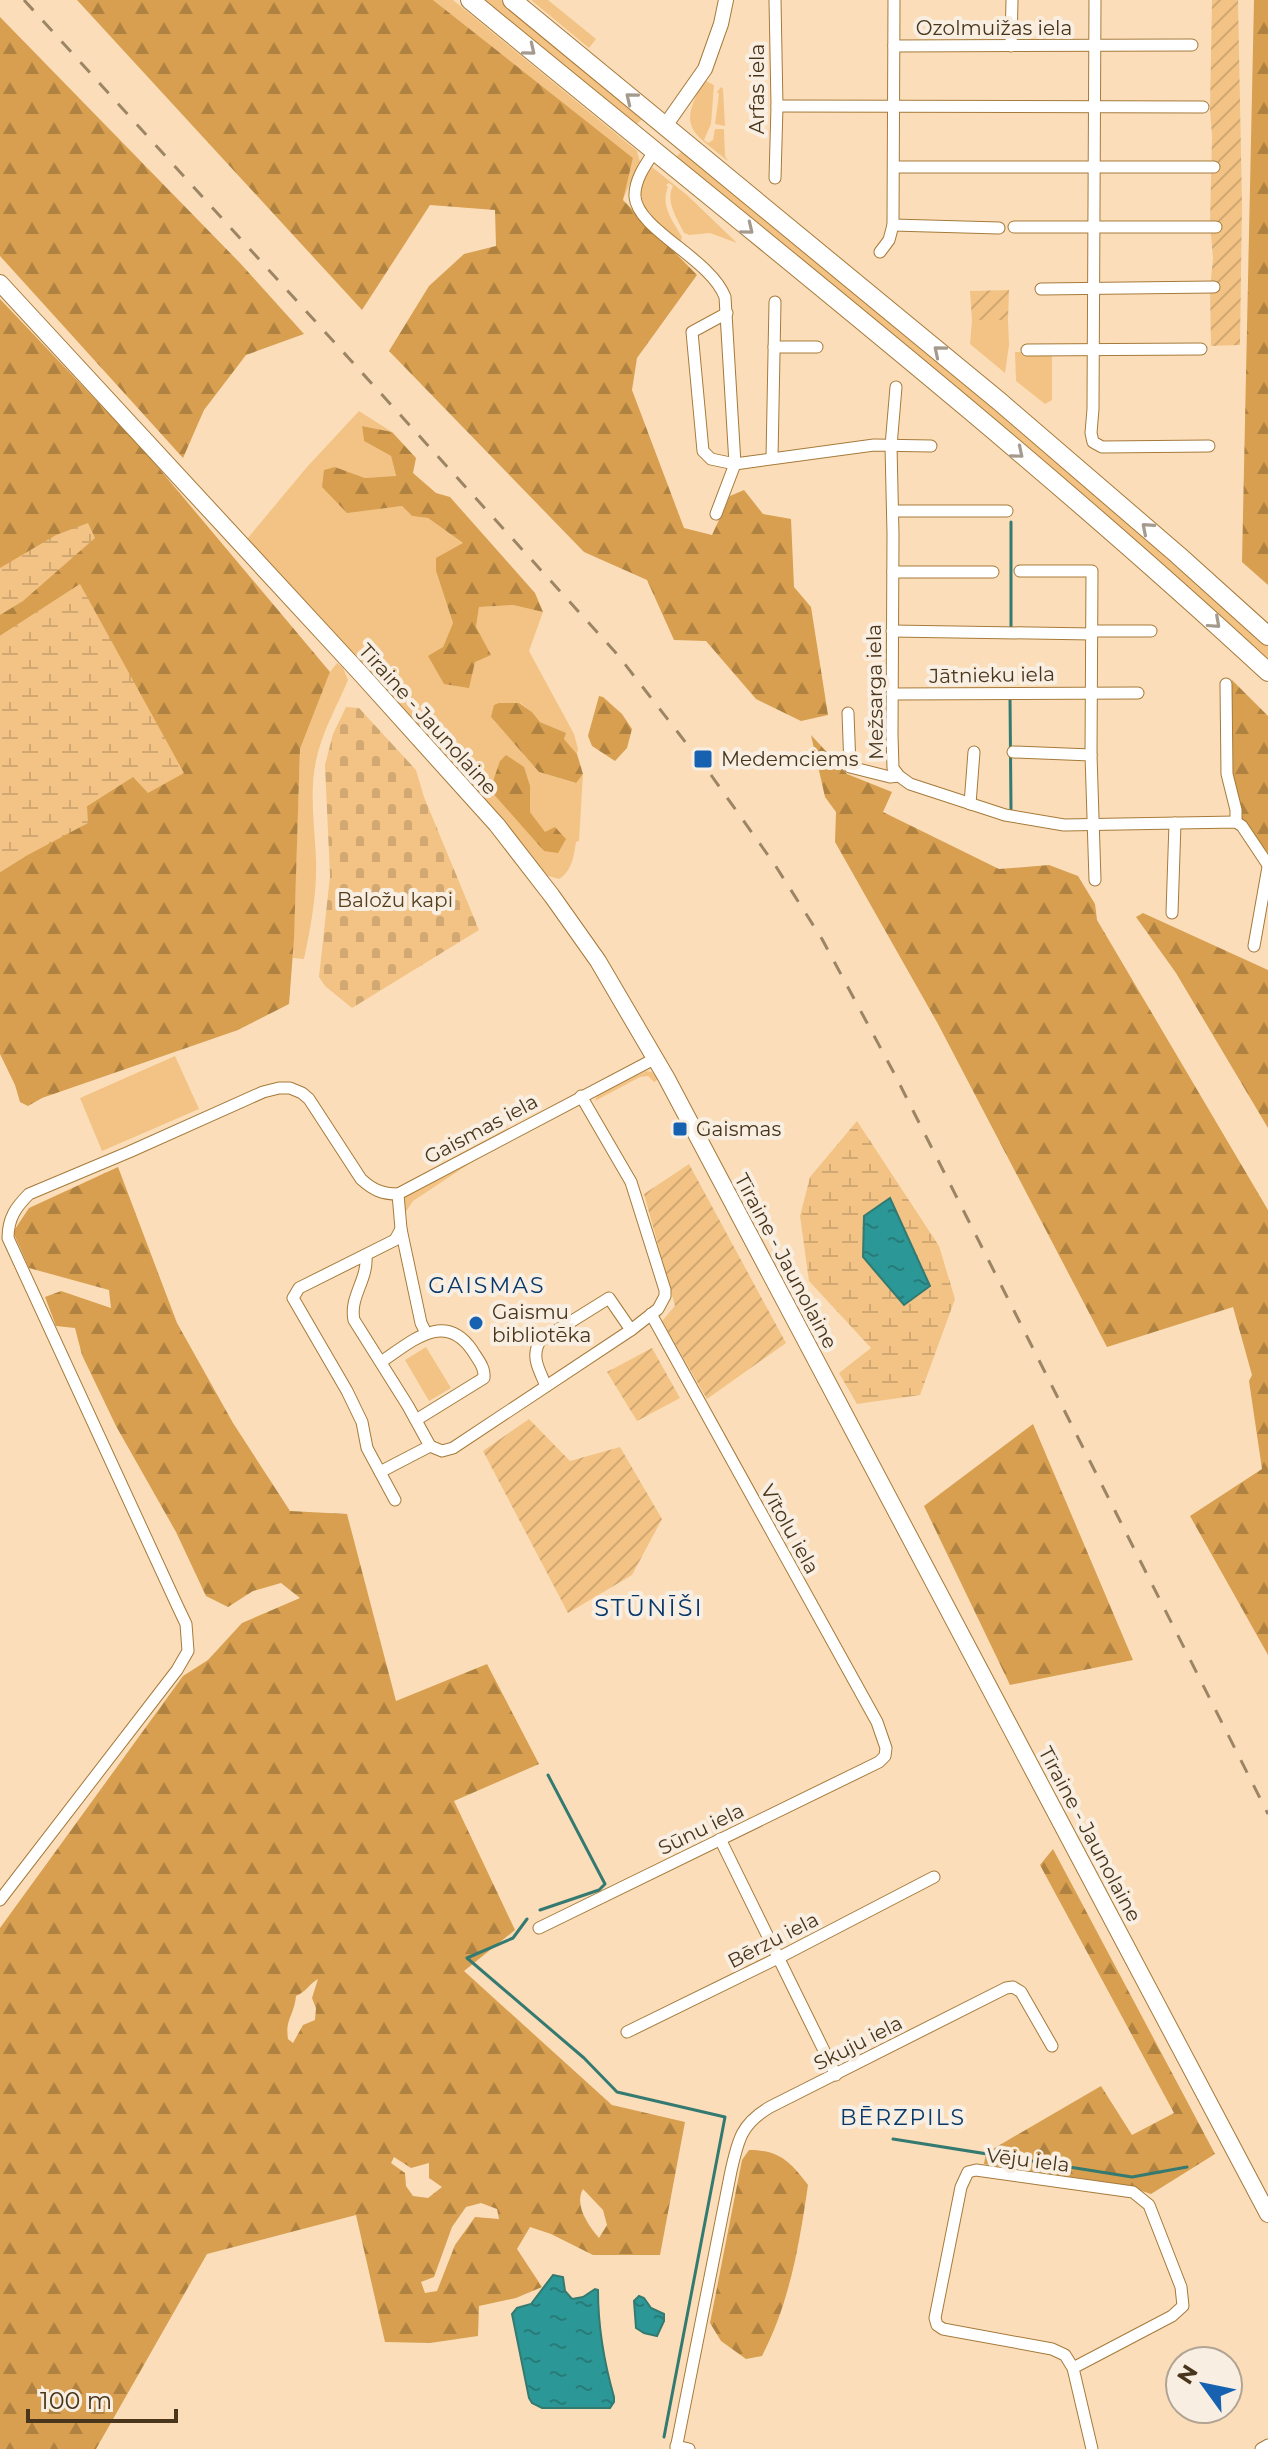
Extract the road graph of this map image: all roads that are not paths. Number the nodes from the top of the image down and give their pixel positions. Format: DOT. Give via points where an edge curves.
graph roads {
  1 [pos="470,0"];
  2 [pos="512,0"];
  3 [pos="726,0"];
  4 [pos="775,0"];
  5 [pos="894,0"];
  6 [pos="1012,0"];
  7 [pos="1095,0"];
  8 [pos="1192,45"];
  9 [pos="894,46"];
  10 [pos="1011,46"];
  11 [pos="1095,46"];
  12 [pos="777,106"];
  13 [pos="894,106"];
  14 [pos="1094,106"];
  15 [pos="1203,107"];
  16 [pos="665,126"];
  17 [pos="654,152"];
  18 [pos="1094,165"];
  19 [pos="894,167"];
  20 [pos="1214,167"];
  21 [pos="775,178"];
  22 [pos="893,225"];
  23 [pos="1014,227"];
  24 [pos="1094,227"];
  25 [pos="1216,227"];
  26 [pos="999,228"];
  27 [pos="880,252"];
  28 [pos="0,283"];
  29 [pos="1094,287"];
  30 [pos="1214,287"];
  31 [pos="1041,289"];
  32 [pos="775,302"];
  33 [pos="727,313"];
  34 [pos="774,347"];
  35 [pos="817,347"];
  36 [pos="1094,348"];
  37 [pos="1201,349"];
  38 [pos="1027,350"];
  39 [pos="896,387"];
  40 [pos="891,446"];
  41 [pos="931,446"];
  42 [pos="1209,446"];
  43 [pos="772,458"];
  44 [pos="735,464"];
  45 [pos="893,511"];
  46 [pos="1007,511"];
  47 [pos="716,514"];
  48 [pos="1020,571"];
  49 [pos="893,572"];
  50 [pos="993,572"];
  51 [pos="892,631"];
  52 [pos="1151,631"];
  53 [pos="1092,632"];
  54 [pos="1268,636"];
  55 [pos="1268,672"];
  56 [pos="1226,684"];
  57 [pos="1092,692"];
  58 [pos="1138,693"];
  59 [pos="892,694"];
  60 [pos="848,713"];
  61 [pos="974,752"];
  62 [pos="1013,752"];
  63 [pos="1091,755"];
  64 [pos="899,776"];
  65 [pos="970,804"];
  66 [pos="1236,822"];
  67 [pos="1175,823"];
  68 [pos="1092,824"];
  69 [pos="1268,866"];
  70 [pos="1095,880"];
  71 [pos="1172,913"];
  72 [pos="1254,946"];
  73 [pos="656,1058"];
  74 [pos="581,1096"];
  75 [pos="398,1194"];
  76 [pos="401,1229"];
  77 [pos="366,1256"];
  78 [pos="651,1314"];
  79 [pos="631,1330"];
  80 [pos="426,1333"];
  81 [pos="381,1362"];
  82 [pos="546,1386"];
  83 [pos="416,1420"];
  84 [pos="430,1446"];
  85 [pos="380,1472"];
  86 [pos="395,1500"];
  87 [pos="879,1762"];
  88 [pos="720,1839"];
  89 [pos="934,1877"];
  90 [pos="0,1900"];
  91 [pos="539,1928"];
  92 [pos="780,1957"];
  93 [pos="627,2032"];
  94 [pos="1052,2046"];
  95 [pos="836,2075"];
  96 [pos="1268,2214"];
  97 [pos="1073,2368"];
  98 [pos="1268,2445"];
  99 [pos="680,2448"];
  100 [pos="1092,2449"];
  101 [pos="1261,2449"];
  1 -- 17 [label="highway, one-way"];
  16 -- 2 [label="highway, one-way"];
  3 -- 16 [label="street" via="705,69"];
  4 -- 12 [label="street, Arfas iela"];
  5 -- 9 [label="street"];
  6 -- 10 [label="street"];
  7 -- 11 [label="street, Ozolmuižas iela"];
  8 -- 11 [label="street, Ozolmuižas iela"];
  9 -- 10 [label="street, Ozolmuižas iela"];
  9 -- 13 [label="street"];
  10 -- 11 [label="street, Ozolmuižas iela"];
  11 -- 14 [label="street, Ozolmuižas iela"];
  12 -- 13 [label="street"];
  12 -- 21 [label="street, Arfas iela"];
  13 -- 14 [label="street"];
  13 -- 19 [label="street"];
  14 -- 15 [label="street"];
  14 -- 18 [label="street, Ozolmuižas iela"];
  54 -- 16 [label="highway, one-way" via="999,401"];
  17 -- 33 [label="street" via="638,180 637,208 720,284"];
  17 -- 55 [label="highway, one-way" via="1070,497"];
  18 -- 19 [label="street"];
  18 -- 20 [label="street"];
  18 -- 24 [label="street, Ozolmuižas iela"];
  19 -- 22 [label="street"];
  22 -- 26 [label="street"];
  22 -- 27 [label="street"];
  23 -- 24 [label="street"];
  24 -- 25 [label="street"];
  24 -- 29 [label="street, Ozolmuižas iela"];
  28 -- 73 [label="main road, Tīraine - Jaunolaine" via="497,825 590,951"];
  29 -- 30 [label="street"];
  29 -- 31 [label="street"];
  29 -- 36 [label="street, Ozolmuižas iela"];
  32 -- 34 [label="street"];
  33 -- 44 [label="street"];
  33 -- 44 [label="street" via="692,332 703,451 711,459"];
  34 -- 35 [label="street"];
  34 -- 43 [label="street"];
  36 -- 37 [label="street"];
  36 -- 38 [label="street"];
  36 -- 42 [label="street, Ozolmuižas iela" via="1093,442 1102,447"];
  39 -- 40 [label="street, Mežsarga iela"];
  40 -- 41 [label="street"];
  40 -- 43 [label="street"];
  40 -- 45 [label="street, Mežsarga iela"];
  43 -- 44 [label="street"];
  44 -- 47 [label="street"];
  45 -- 46 [label="street"];
  45 -- 49 [label="street, Mežsarga iela"];
  48 -- 53 [label="street" via="1092,571"];
  49 -- 50 [label="street"];
  49 -- 51 [label="street, Mežsarga iela"];
  51 -- 53 [label="street, Jātnieku iela"];
  51 -- 59 [label="street, Mežsarga iela"];
  52 -- 53 [label="street, Jātnieku iela"];
  53 -- 57 [label="street"];
  56 -- 66 [label="street" via="1227,774"];
  57 -- 58 [label="street, Jātnieku iela"];
  57 -- 59 [label="street, Jātnieku iela"];
  57 -- 63 [label="street"];
  59 -- 64 [label="street, Mežsarga iela" via="893,768"];
  60 -- 64 [label="street" via="850,767"];
  61 -- 65 [label="street"];
  62 -- 63 [label="street"];
  63 -- 68 [label="street"];
  64 -- 65 [label="street, Mežsarga iela"];
  65 -- 68 [label="street, Mežsarga iela" via="1035,822"];
  66 -- 67 [label="street, Mežsarga iela"];
  66 -- 69 [label="street"];
  67 -- 68 [label="street, Mežsarga iela"];
  67 -- 71 [label="street"];
  68 -- 70 [label="street"];
  69 -- 72 [label="street"];
  73 -- 74 [label="street, Gaismas iela"];
  73 -- 96 [label="main road, Tīraine - Jaunolaine"];
  74 -- 75 [label="street, Gaismas iela"];
  74 -- 78 [label="street" via="639,1203 665,1290"];
  75 -- 76 [label="street"];
  75 -- 90 [label="street" via="372,1189 361,1179 314,1106 290,1088 251,1096 29,1194 12,1214 8,1238 186,1624 188,1651"];
  76 -- 77 [label="street" via="395,1240"];
  76 -- 80 [label="street"];
  77 -- 81 [label="street" via="352,1311"];
  77 -- 85 [label="street" via="299,1288 293,1298 347,1391"];
  78 -- 79 [label="street"];
  78 -- 87 [label="street, Vītolu iela" via="877,1722 886,1748"];
  79 -- 82 [label="street"];
  79 -- 82 [label="street" via="609,1298 540,1341 535,1361"];
  80 -- 81 [label="street"];
  80 -- 83 [label="street" via="455,1332 485,1373"];
  81 -- 83 [label="street"];
  82 -- 84 [label="street" via="453,1448"];
  83 -- 84 [label="street"];
  84 -- 85 [label="street"];
  85 -- 86 [label="street"];
  87 -- 88 [label="street, Sūnu iela"];
  88 -- 91 [label="street, Sūnu iela"];
  88 -- 92 [label="street"];
  89 -- 92 [label="street, Bērzu iela"];
  92 -- 93 [label="street, Bērzu iela"];
  92 -- 95 [label="street"];
  94 -- 95 [label="street, Skuju iela" via="1033,2010 1013,1987"];
  95 -- 99 [label="street, Skuju iela" via="756,2115 740,2136"];
  97 -- 97 [label="street, Vēju iela" via="1065,2355 1052,2349 937,2325 958,2201 968,2172 1133,2192 1149,2205 1181,2287 1183,2306"];
  97 -- 100 [label="street"];
  98 -- 101 [label="street"];
}
